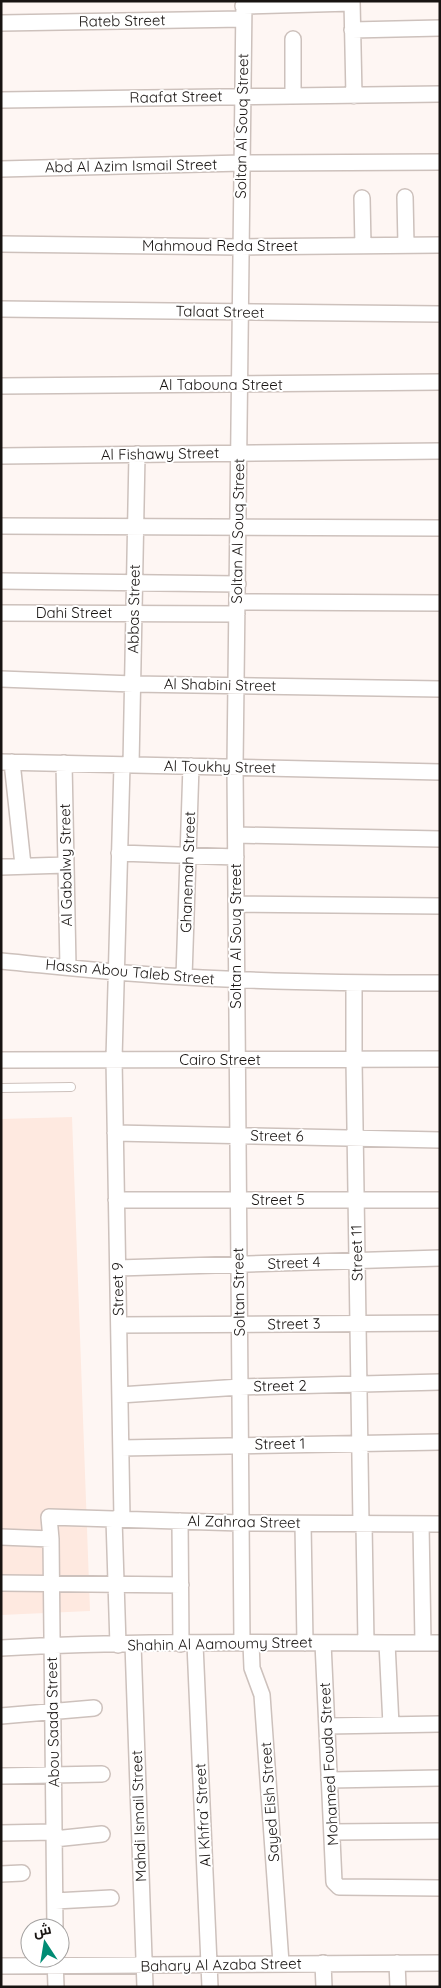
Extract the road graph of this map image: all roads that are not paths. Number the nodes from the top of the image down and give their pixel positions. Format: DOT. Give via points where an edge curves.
graph roads {
  1 [pos="352,2"];
  2 [pos="243,9"];
  3 [pos="1,23"];
  4 [pos="440,28"];
  5 [pos="352,30"];
  6 [pos="293,39"];
  7 [pos="440,94"];
  8 [pos="243,95"];
  9 [pos="293,95"];
  10 [pos="354,96"];
  11 [pos="1,100"];
  12 [pos="440,162"];
  13 [pos="242,163"];
  14 [pos="1,169"];
  15 [pos="405,197"];
  16 [pos="362,198"];
  17 [pos="1,244"];
  18 [pos="406,245"];
  19 [pos="440,245"];
  20 [pos="363,246"];
  21 [pos="241,247"];
  22 [pos="1,309"];
  23 [pos="240,313"];
  24 [pos="440,314"];
  25 [pos="440,382"];
  26 [pos="240,385"];
  27 [pos="1,386"];
  28 [pos="440,451"];
  29 [pos="239,453"];
  30 [pos="136,454"];
  31 [pos="1,456"];
  32 [pos="1,526"];
  33 [pos="135,527"];
  34 [pos="238,528"];
  35 [pos="440,528"];
  36 [pos="1,581"];
  37 [pos="134,583"];
  38 [pos="238,584"];
  39 [pos="440,603"];
  40 [pos="237,608"];
  41 [pos="1,613"];
  42 [pos="134,614"];
  43 [pos="1,679"];
  44 [pos="133,684"];
  45 [pos="236,686"];
  46 [pos="440,689"];
  47 [pos="6,762"];
  48 [pos="64,764"];
  49 [pos="126,765"];
  50 [pos="191,766"];
  51 [pos="235,767"];
  52 [pos="440,772"];
  53 [pos="236,835"];
  54 [pos="440,840"];
  55 [pos="119,853"];
  56 [pos="188,856"];
  57 [pos="236,857"];
  58 [pos="23,865"];
  59 [pos="66,865"];
  60 [pos="1,866"];
  61 [pos="236,904"];
  62 [pos="440,906"];
  63 [pos="1,961"];
  64 [pos="68,967"];
  65 [pos="116,971"];
  66 [pos="184,977"];
  67 [pos="237,980"];
  68 [pos="354,983"];
  69 [pos="440,983"];
  70 [pos="114,1059"];
  71 [pos="440,1059"];
  72 [pos="1,1060"];
  73 [pos="354,1060"];
  74 [pos="237,1061"];
  75 [pos="71,1087"];
  76 [pos="1,1088"];
  77 [pos="115,1133"];
  78 [pos="238,1136"];
  79 [pos="355,1138"];
  80 [pos="440,1140"];
  81 [pos="116,1200"];
  82 [pos="238,1200"];
  83 [pos="356,1200"];
  84 [pos="440,1200"];
  85 [pos="440,1258"];
  86 [pos="357,1261"];
  87 [pos="239,1265"];
  88 [pos="118,1268"];
  89 [pos="440,1323"];
  90 [pos="358,1324"];
  91 [pos="119,1325"];
  92 [pos="239,1325"];
  93 [pos="440,1382"];
  94 [pos="359,1384"];
  95 [pos="240,1386"];
  96 [pos="120,1394"];
  97 [pos="440,1442"];
  98 [pos="360,1443"];
  99 [pos="240,1444"];
  100 [pos="121,1448"];
  101 [pos="49,1517"];
  102 [pos="118,1519"];
  103 [pos="180,1521"];
  104 [pos="241,1523"];
  105 [pos="302,1524"];
  106 [pos="362,1524"];
  107 [pos="421,1524"];
  108 [pos="440,1524"];
  109 [pos="1,1537"];
  110 [pos="50,1539"];
  111 [pos="1,1582"];
  112 [pos="51,1583"];
  113 [pos="116,1584"];
  114 [pos="181,1585"];
  115 [pos="323,1642"];
  116 [pos="246,1643"];
  117 [pos="305,1643"];
  118 [pos="366,1643"];
  119 [pos="388,1643"];
  120 [pos="125,1644"];
  121 [pos="188,1644"];
  122 [pos="423,1644"];
  123 [pos="440,1644"];
  124 [pos="52,1645"];
  125 [pos="1,1648"];
  126 [pos="94,1708"];
  127 [pos="52,1712"];
  128 [pos="1,1716"];
  129 [pos="440,1724"];
  130 [pos="392,1725"];
  131 [pos="327,1726"];
  132 [pos="102,1774"];
  133 [pos="53,1775"];
  134 [pos="1,1776"];
  135 [pos="440,1778"];
  136 [pos="329,1780"];
  137 [pos="440,1831"];
  138 [pos="332,1832"];
  139 [pos="1,1833"];
  140 [pos="102,1834"];
  141 [pos="54,1836"];
  142 [pos="22,1873"];
  143 [pos="1,1874"];
  144 [pos="440,1888"];
  145 [pos="111,1898"];
  146 [pos="55,1900"];
  147 [pos="55,1918"];
  148 [pos="70,1963"];
  149 [pos="210,1963"];
  150 [pos="281,1963"];
  151 [pos="323,1963"];
  152 [pos="397,1963"];
  153 [pos="440,1963"];
  154 [pos="20,1965"];
  155 [pos="1,1966"];
  156 [pos="145,1966"];
  157 [pos="55,1968"];
  158 [pos="56,1987"];
  159 [pos="145,1987"];
  160 [pos="210,1987"];
  161 [pos="324,1987"];
  162 [pos="398,1987"];
  1 -- 2 [label="street, Rateb Street"];
  1 -- 5 [label="street"];
  2 -- 3 [label="street, Rateb Street"];
  2 -- 8 [label="street, Soltan Al Souq Street"];
  4 -- 5 [label="street"];
  5 -- 10 [label="street"];
  6 -- 9 [label="street"];
  7 -- 10 [label="street, Raafat Street"];
  8 -- 9 [label="street, Raafat Street"];
  8 -- 11 [label="street, Raafat Street"];
  8 -- 13 [label="street, Soltan Al Souq Street"];
  9 -- 10 [label="street, Raafat Street"];
  12 -- 13 [label="street, Abd Al Azim Ismail Street"];
  13 -- 14 [label="street, Abd Al Azim Ismail Street"];
  13 -- 21 [label="street, Soltan Al Souq Street"];
  15 -- 18 [label="street"];
  16 -- 20 [label="street"];
  17 -- 21 [label="street, Mahmoud Reda Street"];
  18 -- 19 [label="street, Mahmoud Reda Street"];
  18 -- 20 [label="street, Mahmoud Reda Street"];
  20 -- 21 [label="street, Mahmoud Reda Street"];
  21 -- 23 [label="street, Soltan Al Souq Street"];
  22 -- 23 [label="street, Talaat Street"];
  23 -- 24 [label="street, Talaat Street"];
  23 -- 26 [label="street, Soltan Al Souq Street"];
  25 -- 26 [label="street, Al Tabouna Street"];
  26 -- 27 [label="street, Al Tabouna Street"];
  26 -- 29 [label="street, Soltan Al Souq Street"];
  28 -- 29 [label="street, Al Fishawy Street"];
  29 -- 30 [label="street, Al Fishawy Street"];
  29 -- 34 [label="street, Soltan Al Souq Street"];
  30 -- 31 [label="street, Al Fishawy Street"];
  30 -- 33 [label="street, Abbas Street"];
  32 -- 33 [label="street"];
  33 -- 34 [label="street"];
  33 -- 37 [label="street, Abbas Street"];
  34 -- 35 [label="street"];
  34 -- 38 [label="street, Soltan Al Souq Street"];
  36 -- 37 [label="street"];
  37 -- 38 [label="street"];
  37 -- 42 [label="street, Abbas Street"];
  38 -- 40 [label="street, Soltan Al Souq Street"];
  39 -- 40 [label="street, Dahi Street"];
  40 -- 42 [label="street, Dahi Street"];
  40 -- 45 [label="street, Soltan Al Souq Street"];
  41 -- 42 [label="street, Dahi Street"];
  42 -- 44 [label="street, Abbas Street"];
  43 -- 44 [label="street, Al Shabini Street"];
  44 -- 45 [label="street, Al Shabini Street"];
  44 -- 49 [label="street, Abbas Street"];
  45 -- 46 [label="street, Al Shabini Street"];
  45 -- 51 [label="street, Soltan Al Souq Street"];
  47 -- 48 [label="street, Al Toukhy Street"];
  47 -- 58 [label="street"];
  48 -- 49 [label="street, Al Toukhy Street"];
  48 -- 59 [label="street, Al Gabalwy Street"];
  49 -- 50 [label="street, Al Toukhy Street"];
  49 -- 55 [label="street, Abbas Street"];
  50 -- 51 [label="street, Al Toukhy Street"];
  50 -- 56 [label="street, Ghanemah Street"];
  51 -- 52 [label="street, Al Toukhy Street"];
  51 -- 53 [label="street, Soltan Al Souq Street"];
  53 -- 54 [label="street"];
  53 -- 57 [label="street, Soltan Al Souq Street"];
  55 -- 56 [label="street"];
  55 -- 65 [label="street, Street 9"];
  56 -- 57 [label="street"];
  56 -- 66 [label="street, Ghanemah Street"];
  57 -- 61 [label="street, Soltan Al Souq Street"];
  58 -- 59 [label="street"];
  58 -- 60 [label="street"];
  59 -- 64 [label="street, Al Gabalwy Street"];
  61 -- 62 [label="street"];
  61 -- 67 [label="street, Soltan Al Souq Street"];
  63 -- 64 [label="street, Hassn Abou Taleb Street"];
  64 -- 65 [label="street, Hassn Abou Taleb Street"];
  65 -- 66 [label="street, Hassn Abou Taleb Street"];
  65 -- 70 [label="street, Street 9"];
  66 -- 67 [label="street, Hassn Abou Taleb Street"];
  67 -- 68 [label="street, Hassn Abou Taleb Street"];
  67 -- 74 [label="street, Soltan Al Souq Street"];
  68 -- 69 [label="street, Hassn Abou Taleb Street"];
  68 -- 73 [label="street, Street 11"];
  70 -- 72 [label="street, Cairo Street"];
  70 -- 74 [label="street, Cairo Street"];
  70 -- 77 [label="street, Street 9"];
  71 -- 73 [label="street, Cairo Street"];
  73 -- 74 [label="street, Cairo Street"];
  73 -- 79 [label="street, Street 11"];
  74 -- 78 [label="street, Soltan Street"];
  75 -- 76 [label="lane"];
  77 -- 78 [label="street, Street 6"];
  77 -- 81 [label="street, Street 9"];
  78 -- 79 [label="street, Street 6"];
  78 -- 82 [label="street, Soltan Street"];
  79 -- 80 [label="street, Street 6"];
  79 -- 83 [label="street, Street 11"];
  81 -- 82 [label="street, Street 5"];
  81 -- 88 [label="street, Street 9"];
  82 -- 83 [label="street, Street 5"];
  82 -- 87 [label="street, Soltan Street"];
  83 -- 84 [label="street, Street 5"];
  83 -- 86 [label="street, Street 11"];
  85 -- 86 [label="street, Street 4"];
  86 -- 87 [label="street, Street 4"];
  86 -- 90 [label="street, Street 11"];
  87 -- 88 [label="street, Street 4"];
  87 -- 92 [label="street, Soltan Street"];
  88 -- 91 [label="street, Street 9"];
  89 -- 90 [label="street, Street 3"];
  90 -- 92 [label="street, Street 3"];
  90 -- 94 [label="street, Street 11"];
  91 -- 92 [label="street, Street 3"];
  91 -- 96 [label="street, Street 9"];
  92 -- 95 [label="street, Soltan Street"];
  93 -- 94 [label="street, Street 2"];
  94 -- 95 [label="street, Street 2"];
  94 -- 98 [label="street, Street 11"];
  95 -- 96 [label="street, Street 2"];
  95 -- 99 [label="street, Soltan Street"];
  96 -- 100 [label="street, Street 9"];
  97 -- 98 [label="street, Street 1"];
  98 -- 99 [label="street, Street 1"];
  98 -- 106 [label="street, Street 11"];
  99 -- 100 [label="street, Street 1"];
  99 -- 104 [label="street, Soltan Street"];
  100 -- 102 [label="street, Street 9"];
  101 -- 102 [label="street, Al Zahraa Street"];
  101 -- 110 [label="street, Abou Saada Street"];
  102 -- 103 [label="street, Al Zahraa Street"];
  102 -- 113 [label="street, Street 9"];
  103 -- 104 [label="street, Al Zahraa Street"];
  103 -- 114 [label="street, Al Khfra’ Street"];
  104 -- 105 [label="street, Al Zahraa Street"];
  104 -- 116 [label="street, Sayed Eish Street"];
  105 -- 106 [label="street, Al Zahraa Street"];
  105 -- 117 [label="street"];
  106 -- 107 [label="street, Al Zahraa Street"];
  106 -- 118 [label="street, Street 11"];
  107 -- 108 [label="street, Al Zahraa Street"];
  107 -- 122 [label="street"];
  109 -- 110 [label="street"];
  110 -- 112 [label="street, Abou Saada Street"];
  111 -- 112 [label="street"];
  112 -- 113 [label="street"];
  112 -- 124 [label="street, Abou Saada Street"];
  113 -- 114 [label="street"];
  113 -- 120 [label="street, Mahdi Ismail Street"];
  114 -- 121 [label="street, Al Khfra’ Street"];
  115 -- 117 [label="street, Shahin Al Aamoumy Street"];
  115 -- 118 [label="street, Shahin Al Aamoumy Street"];
  115 -- 131 [label="street, Mohamed Fouda Street"];
  116 -- 117 [label="street, Shahin Al Aamoumy Street"];
  116 -- 121 [label="street, Shahin Al Aamoumy Street"];
  116 -- 150 [label="street, Sayed Eish Street" via="262,1695"];
  118 -- 119 [label="street, Shahin Al Aamoumy Street"];
  119 -- 122 [label="street, Shahin Al Aamoumy Street"];
  119 -- 130 [label="street"];
  120 -- 121 [label="street, Shahin Al Aamoumy Street"];
  120 -- 124 [label="street, Shahin Al Aamoumy Street"];
  120 -- 156 [label="street, Mahdi Ismail Street"];
  121 -- 149 [label="street, Al Khfra’ Street"];
  122 -- 123 [label="street, Shahin Al Aamoumy Street"];
  124 -- 125 [label="street, Shahin Al Aamoumy Street"];
  124 -- 127 [label="street, Abou Saada Street"];
  126 -- 127 [label="street"];
  127 -- 128 [label="street"];
  127 -- 133 [label="street, Abou Saada Street"];
  129 -- 130 [label="street"];
  130 -- 131 [label="street"];
  131 -- 136 [label="street, Mohamed Fouda Street"];
  132 -- 133 [label="street"];
  133 -- 134 [label="street"];
  133 -- 141 [label="street, Abou Saada Street"];
  135 -- 136 [label="street"];
  136 -- 138 [label="street, Mohamed Fouda Street"];
  137 -- 138 [label="street"];
  138 -- 144 [label="street, Mohamed Fouda Street" via="334,1882 339,1887"];
  139 -- 141 [label="street"];
  140 -- 141 [label="street"];
  141 -- 146 [label="street, Abou Saada Street"];
  142 -- 143 [label="street"];
  145 -- 146 [label="street"];
  146 -- 147 [label="street, Abou Saada Street"];
  148 -- 156 [label="street, Bahary Al Azaba Street"];
  149 -- 150 [label="street, Bahary Al Azaba Street"];
  149 -- 156 [label="street, Bahary Al Azaba Street"];
  149 -- 160 [label="street, Al Khfra’ Street"];
  150 -- 151 [label="street, Bahary Al Azaba Street"];
  151 -- 152 [label="street, Bahary Al Azaba Street"];
  151 -- 161 [label="street"];
  152 -- 153 [label="street, Bahary Al Azaba Street"];
  152 -- 162 [label="street"];
  154 -- 155 [label="street, Bahary Al Azaba Street"];
  156 -- 159 [label="street, Mahdi Ismail Street"];
  157 -- 158 [label="street"];
}
